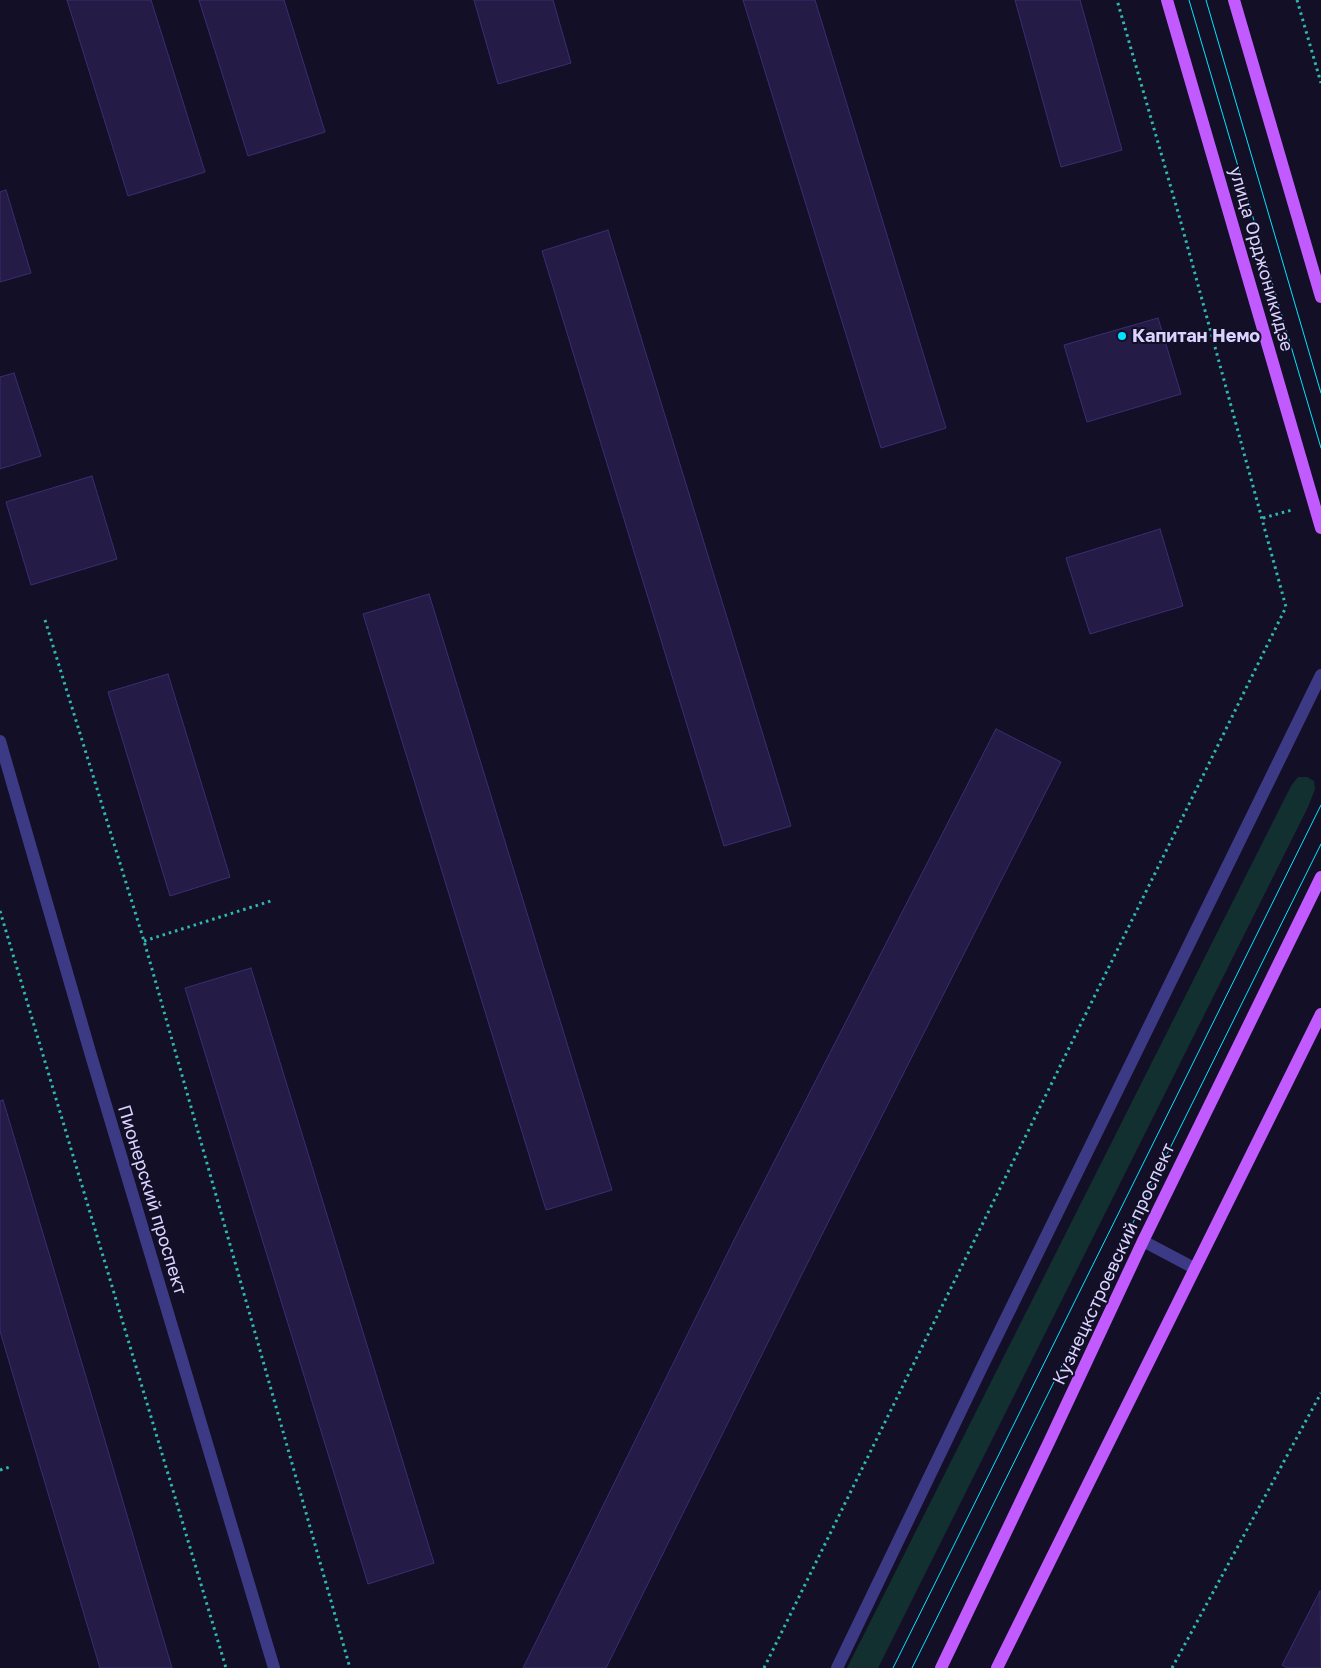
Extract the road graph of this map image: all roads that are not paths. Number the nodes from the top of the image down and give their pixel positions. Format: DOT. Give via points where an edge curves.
graph roads {
  1 [pos="1167,0"];
  2 [pos="1234,0"];
  3 [pos="1321,297"];
  4 [pos="1321,528"];
  5 [pos="1321,674"];
  6 [pos="0,742"];
  7 [pos="1321,877"];
  8 [pos="1321,1014"];
  9 [pos="1143,1240"];
  10 [pos="1194,1268"];
  11 [pos="274,1668"];
  12 [pos="837,1668"];
  13 [pos="941,1668"];
  14 [pos="996,1668"];
  1 -- 4 [label="main road, улица Орджоникидзе"];
  2 -- 3 [label="main road"];
  5 -- 12 [label="street"];
  6 -- 11 [label="street, Пионерский проспект"];
  7 -- 9 [label="main road, Кузнецкстроевский проспект"];
  8 -- 10 [label="main road"];
  9 -- 10 [label="street"];
  9 -- 13 [label="main road, Кузнецкстроевский проспект"];
  10 -- 14 [label="main road"];
}
